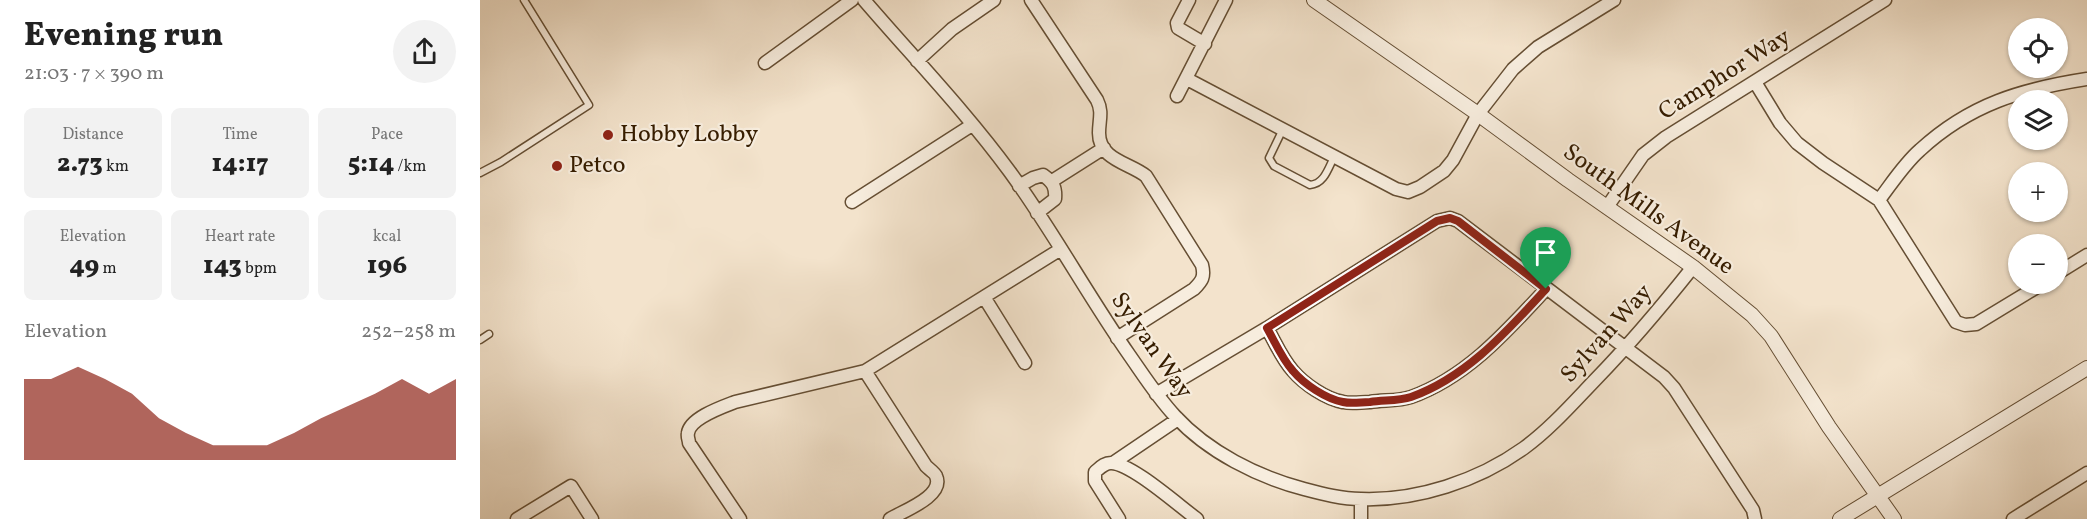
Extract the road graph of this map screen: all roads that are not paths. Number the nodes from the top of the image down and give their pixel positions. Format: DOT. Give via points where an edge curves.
graph roads {
  1 [pos="524,0"];
  2 [pos="852,0"];
  3 [pos="864,0"];
  4 [pos="994,0"];
  5 [pos="1031,0"];
  6 [pos="1189,0"];
  7 [pos="1226,0"];
  8 [pos="1314,0"];
  9 [pos="1614,0"];
  10 [pos="1885,0"];
  11 [pos="1205,44"];
  12 [pos="917,61"];
  13 [pos="765,63"];
  14 [pos="2087,79"];
  15 [pos="1187,80"];
  16 [pos="1755,82"];
  17 [pos="1177,96"];
  18 [pos="1478,114"];
  19 [pos="972,125"];
  20 [pos="1282,130"];
  21 [pos="1104,148"];
  22 [pos="1334,157"];
  23 [pos="480,173"];
  24 [pos="1052,181"];
  25 [pos="1019,186"];
  26 [pos="1879,200"];
  27 [pos="852,202"];
  28 [pos="1607,207"];
  29 [pos="1037,213"];
  30 [pos="1061,249"];
  31 [pos="2087,255"];
  32 [pos="1693,267"];
  33 [pos="2068,267"];
  34 [pos="1546,289"];
  35 [pos="2026,294"];
  36 [pos="984,297"];
  37 [pos="1267,328"];
  38 [pos="489,334"];
  39 [pos="1118,338"];
  40 [pos="480,340"];
  41 [pos="1627,347"];
  42 [pos="1025,363"];
  43 [pos="2087,368"];
  44 [pos="866,371"];
  45 [pos="1156,394"];
  46 [pos="1178,419"];
  47 [pos="1113,463"];
  48 [pos="2087,473"];
  49 [pos="1876,496"];
  50 [pos="1361,499"];
  51 [pos="518,519"];
  52 [pos="592,519"];
  53 [pos="740,519"];
  54 [pos="890,519"];
  55 [pos="1119,519"];
  56 [pos="1197,519"];
  57 [pos="1361,519"];
  58 [pos="1755,519"];
  59 [pos="1840,519"];
  60 [pos="1894,519"];
  61 [pos="2013,519"];
  1 -- 23 [label="lane" via="589,105"];
  2 -- 13 [label="street"];
  3 -- 12 [label="street, Sylvan Way"];
  4 -- 12 [label="street" via="952,29"];
  5 -- 21 [label="street" via="1097,100 1101,109 1099,135"];
  6 -- 11 [label="street" via="1178,28"];
  7 -- 11 [label="street"];
  8 -- 18 [label="street, South Mills Avenue"];
  9 -- 18 [label="street" via="1538,47 1513,69"];
  10 -- 16 [label="street, Camphor Way"];
  11 -- 15 [label="street"];
  12 -- 19 [label="street, Sylvan Way"];
  14 -- 26 [label="street" via="2041,86 1970,114 1920,150"];
  15 -- 17 [label="street"];
  15 -- 20 [label="street"];
  16 -- 26 [label="street" via="1780,123 1797,142"];
  16 -- 28 [label="street, Camphor Way" via="1643,155"];
  18 -- 22 [label="street" via="1444,171 1408,192"];
  18 -- 28 [label="street, South Mills Avenue"];
  19 -- 25 [label="street, Sylvan Way"];
  19 -- 27 [label="street"];
  20 -- 22 [label="street"];
  20 -- 22 [label="lane" via="1269,158 1282,171 1316,185"];
  21 -- 24 [label="street"];
  21 -- 39 [label="street" via="1111,157 1146,176 1204,274 1194,290"];
  24 -- 25 [label="street" via="1043,175"];
  24 -- 29 [label="street" via="1056,189 1054,199"];
  25 -- 29 [label="street, Sylvan Way"];
  26 -- 35 [label="street" via="1956,322 1976,324"];
  28 -- 32 [label="street, South Mills Avenue"];
  29 -- 30 [label="street, Sylvan Way"];
  30 -- 36 [label="street"];
  30 -- 39 [label="street, Sylvan Way"];
  31 -- 33 [label="street"];
  32 -- 41 [label="street, Sylvan Way"];
  32 -- 49 [label="street, South Mills Avenue" via="1752,315 1771,336"];
  34 -- 37 [label="street" via="1450,218 1437,221"];
  34 -- 37 [label="street" via="1476,360 1437,384 1401,399 1356,403 1333,399 1294,373"];
  34 -- 41 [label="street"];
  36 -- 42 [label="street"];
  36 -- 44 [label="street"];
  37 -- 45 [label="street"];
  38 -- 40 [label="lane"];
  39 -- 45 [label="street, Sylvan Way"];
  41 -- 50 [label="street, Sylvan Way" via="1561,416 1524,448 1495,466 1439,489"];
  41 -- 58 [label="street" via="1674,388 1753,510"];
  43 -- 49 [label="street"];
  44 -- 53 [label="street" via="735,402 692,424 689,443"];
  44 -- 54 [label="street" via="936,476 938,486 934,494"];
  45 -- 46 [label="street, Sylvan Way"];
  46 -- 47 [label="street"];
  46 -- 50 [label="street, Sylvan Way" via="1208,444 1281,483"];
  47 -- 55 [label="street" via="1100,467 1094,476"];
  47 -- 56 [label="street" via="1129,468"];
  48 -- 61 [label="street"];
  49 -- 59 [label="street"];
  49 -- 60 [label="street, South Mills Avenue"];
  50 -- 57 [label="street"];
  51 -- 52 [label="street" via="571,486"];
}
